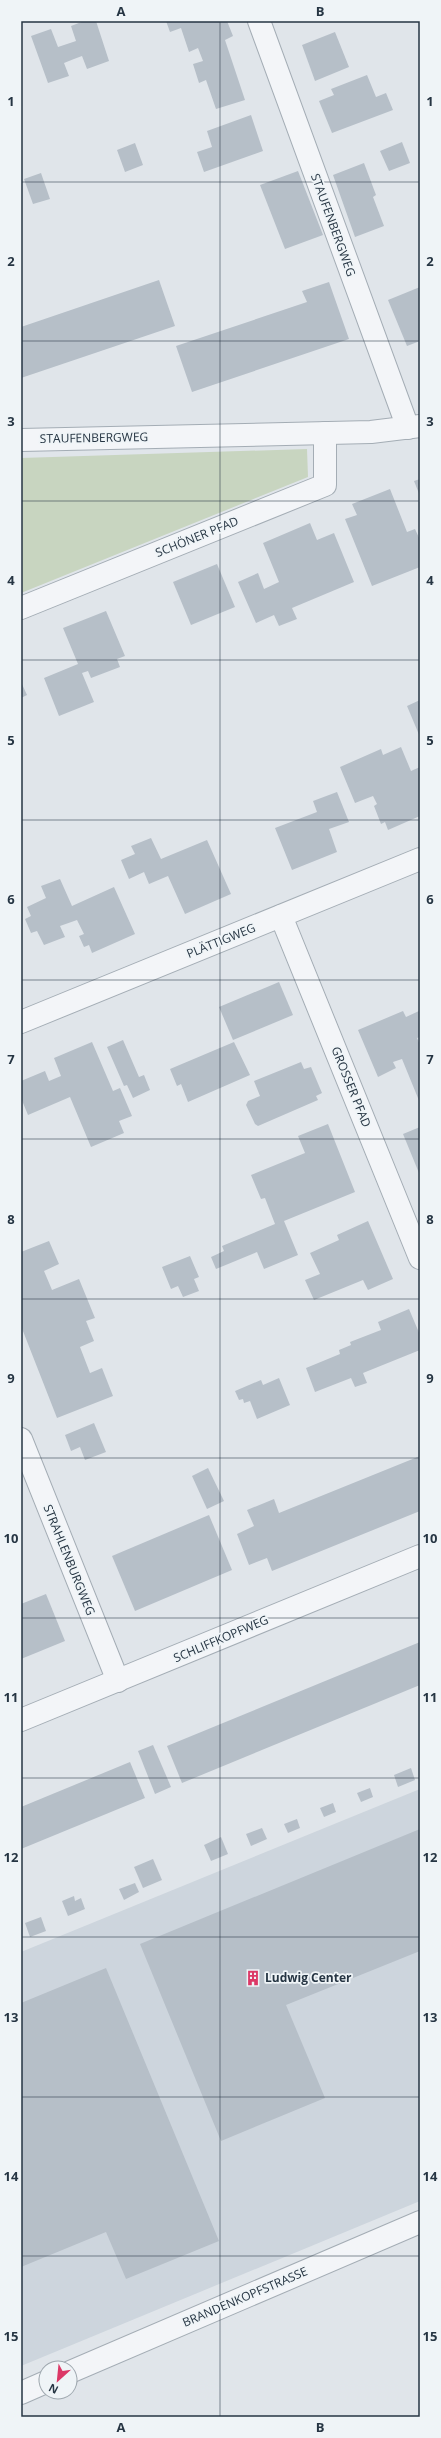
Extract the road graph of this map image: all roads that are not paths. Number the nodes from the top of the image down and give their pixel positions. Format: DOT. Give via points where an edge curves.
graph roads {
  1 [pos="259,21"];
  2 [pos="414,427"];
  3 [pos="325,433"];
  4 [pos="21,440"];
  5 [pos="21,608"];
  6 [pos="420,859"];
  7 [pos="281,916"];
  8 [pos="21,1022"];
  9 [pos="420,1258"];
  10 [pos="21,1439"];
  11 [pos="420,1556"];
  12 [pos="118,1681"];
  13 [pos="21,1720"];
  14 [pos="420,2222"];
  15 [pos="78,2369"];
  16 [pos="38,2385"];
  17 [pos="21,2392"];
  1 -- 2 [label="street, STAUFENBERGWEG"];
  2 -- 3 [label="street, STAUFENBERGWEG"];
  3 -- 4 [label="street, STAUFENBERGWEG"];
  3 -- 5 [label="street, SCHÖNER PFAD" via="325,485"];
  6 -- 7 [label="street, PLÄTTIGWEG"];
  7 -- 8 [label="street, PLÄTTIGWEG"];
  7 -- 9 [label="street, GROSSER PFAD"];
  10 -- 12 [label="street, STRAHLENBURGWEG"];
  11 -- 12 [label="street, SCHLIFFKOPFWEG"];
  12 -- 13 [label="street, SCHLIFFKOPFWEG"];
  14 -- 15 [label="street, BRANDENKOPFSTRASSE"];
  16 -- 17 [label="street"];
}
